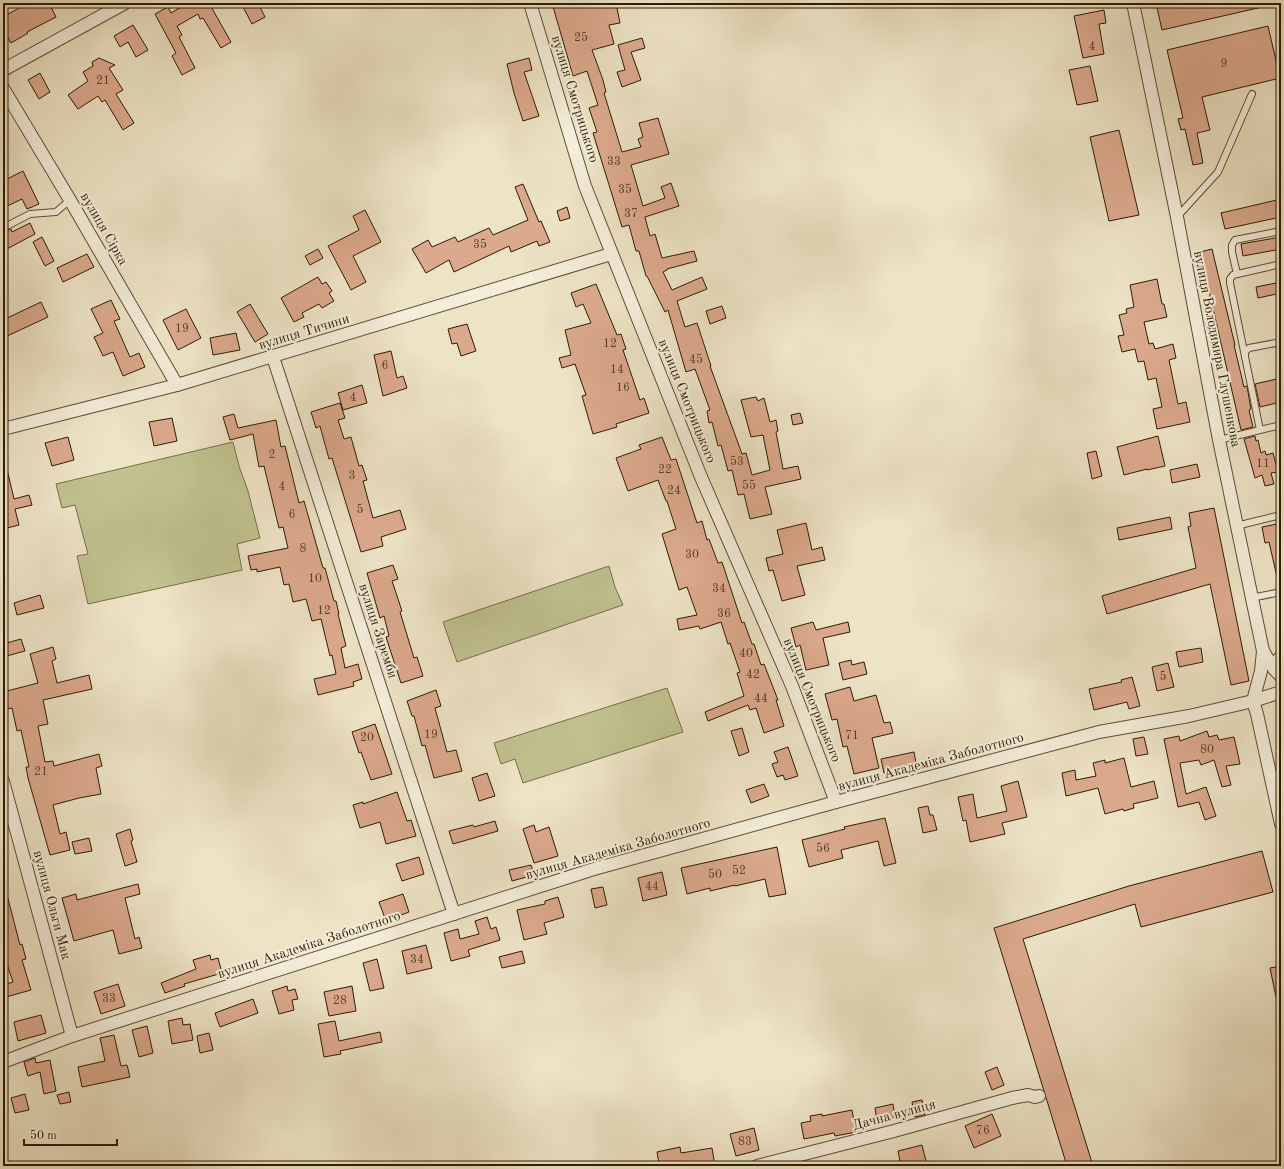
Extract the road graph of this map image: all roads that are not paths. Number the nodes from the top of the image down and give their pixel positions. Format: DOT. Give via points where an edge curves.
graph roads {
  1 [pos="125,3"];
  2 [pos="530,3"];
  3 [pos="1133,3"];
  4 [pos="3,70"];
  5 [pos="3,88"];
  6 [pos="1252,94"];
  7 [pos="70,200"];
  8 [pos="1177,217"];
  9 [pos="3,228"];
  10 [pos="1281,231"];
  11 [pos="611,254"];
  12 [pos="1281,264"];
  13 [pos="1237,274"];
  14 [pos="1281,342"];
  15 [pos="273,357"];
  16 [pos="1245,358"];
  17 [pos="178,385"];
  18 [pos="1281,426"];
  19 [pos="3,429"];
  20 [pos="1260,430"];
  21 [pos="1219,440"];
  22 [pos="1281,515"];
  23 [pos="1236,526"];
  24 [pos="1281,592"];
  25 [pos="1251,598"];
  26 [pos="1263,651"];
  27 [pos="1281,651"];
  28 [pos="1277,672"];
  29 [pos="1281,692"];
  30 [pos="1252,701"];
  31 [pos="3,781"];
  32 [pos="836,802"];
  33 [pos="1281,824"];
  34 [pos="454,914"];
  35 [pos="72,1036"];
  36 [pos="3,1062"];
  37 [pos="1039,1096"];
  38 [pos="756,1166"];
  1 -- 4 [label="street"];
  2 -- 11 [label="street, вулиця Смотрицького" via="585,186"];
  3 -- 8 [label="street, вулиця Володимира Глушенкова"];
  5 -- 7 [label="street, вулиця Сірка"];
  6 -- 8 [label="lane" via="1218,172"];
  7 -- 9 [label="lane" via="56,212 30,214"];
  7 -- 17 [label="street, вулиця Сірка"];
  8 -- 21 [label="street, вулиця Володимира Глушенкова"];
  10 -- 13 [label="lane" via="1235,240 1232,252"];
  11 -- 15 [label="street, вулиця Тичини"];
  11 -- 32 [label="street, вулиця Смотрицького" via="656,360 701,477 792,686"];
  12 -- 13 [label="lane"];
  13 -- 16 [label="lane" via="1233,275 1230,283"];
  14 -- 16 [label="lane" via="1249,348 1245,352"];
  15 -- 17 [label="street, вулиця Тичини"];
  15 -- 34 [label="street, вулиця Заремби"];
  16 -- 20 [label="lane"];
  17 -- 19 [label="street, вулиця Тичини"];
  18 -- 20 [label="lane"];
  20 -- 21 [label="lane"];
  21 -- 23 [label="street, вулиця Володимира Глушенкова"];
  22 -- 23 [label="lane"];
  23 -- 25 [label="street, вулиця Володимира Глушенкова"];
  24 -- 25 [label="lane"];
  25 -- 26 [label="street, вулиця Володимира Глушенкова"];
  26 -- 28 [label="street"];
  26 -- 30 [label="street, вулиця Володимира Глушенкова" via="1262,671"];
  27 -- 28 [label="lane" via="1276,658"];
  29 -- 30 [label="street, вулиця Академіка Заболотного"];
  30 -- 32 [label="street, вулиця Академіка Заболотного" via="1189,716 1100,732"];
  30 -- 33 [label="street"];
  31 -- 35 [label="street, вулиця Ольги Мак"];
  32 -- 34 [label="street, вулиця Академіка Заболотного" via="594,869"];
  34 -- 35 [label="street, вулиця Академіка Заболотного"];
  35 -- 36 [label="street, вулиця Академіка Заболотного"];
  37 -- 38 [label="street, Дачна вулиця" via="1012,1098"];
}
